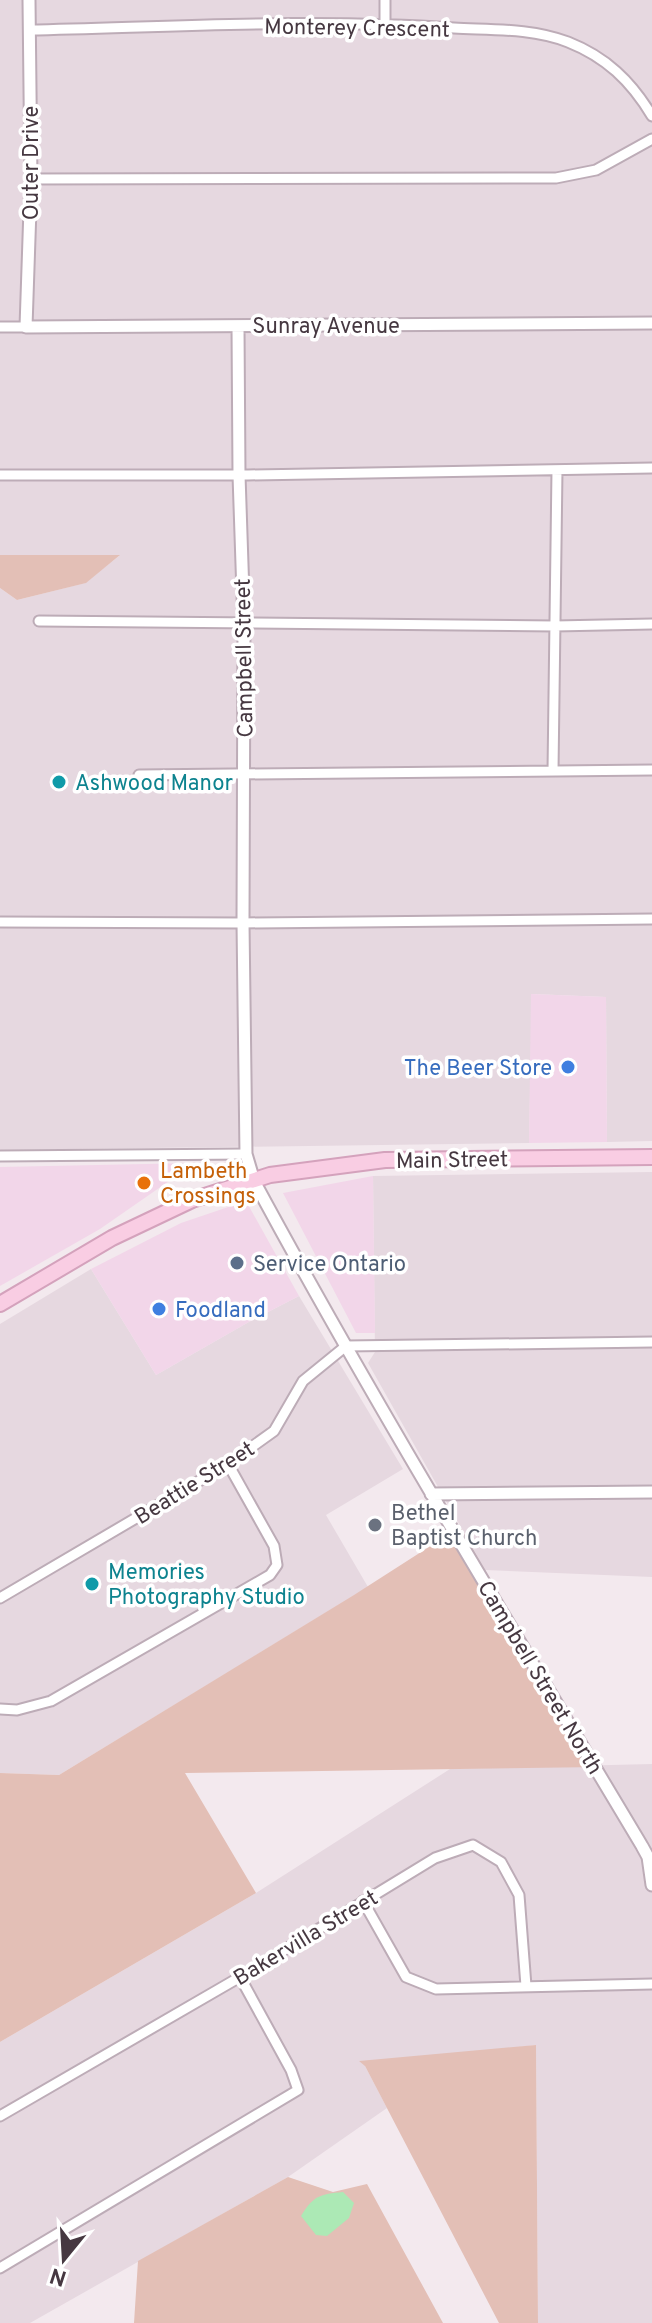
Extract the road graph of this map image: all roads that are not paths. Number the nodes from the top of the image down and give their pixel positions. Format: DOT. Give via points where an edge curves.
graph roads {
  1 [pos="29,0"];
  2 [pos="385,0"];
  3 [pos="385,23"];
  4 [pos="29,30"];
  5 [pos="652,116"];
  6 [pos="652,139"];
  7 [pos="31,179"];
  8 [pos="652,323"];
  9 [pos="238,326"];
  10 [pos="0,327"];
  11 [pos="26,327"];
  12 [pos="652,468"];
  13 [pos="557,470"];
  14 [pos="0,475"];
  15 [pos="239,475"];
  16 [pos="39,621"];
  17 [pos="244,624"];
  18 [pos="652,624"];
  19 [pos="555,626"];
  20 [pos="652,770"];
  21 [pos="553,771"];
  22 [pos="244,773"];
  23 [pos="139,775"];
  24 [pos="652,919"];
  25 [pos="0,922"];
  26 [pos="243,923"];
  27 [pos="246,1154"];
  28 [pos="0,1156"];
  29 [pos="652,1157"];
  30 [pos="254,1181"];
  31 [pos="0,1304"];
  32 [pos="652,1342"];
  33 [pos="346,1346"];
  34 [pos="228,1464"];
  35 [pos="652,1492"];
  36 [pos="431,1494"];
  37 [pos="0,1598"];
  38 [pos="0,1709"];
  39 [pos="647,1844"];
  40 [pos="652,1885"];
  41 [pos="363,1901"];
  42 [pos="240,1977"];
  43 [pos="652,1984"];
  44 [pos="526,1986"];
  45 [pos="0,2116"];
  46 [pos="0,2268"];
  1 -- 4 [label="street, Outer Drive"];
  2 -- 3 [label="street"];
  3 -- 4 [label="street, Monterey Crescent"];
  3 -- 5 [label="street, Monterey Crescent" via="538,33 568,42 619,72"];
  4 -- 7 [label="street, Outer Drive"];
  6 -- 7 [label="street" via="596,170 556,178"];
  7 -- 11 [label="street, Outer Drive"];
  8 -- 9 [label="street, Sunray Avenue"];
  9 -- 11 [label="street, Sunray Avenue"];
  9 -- 15 [label="street, Campbell Street"];
  10 -- 11 [label="street, Sunray Avenue"];
  12 -- 13 [label="street"];
  13 -- 15 [label="street"];
  13 -- 19 [label="street"];
  14 -- 15 [label="street"];
  15 -- 17 [label="street, Campbell Street"];
  16 -- 17 [label="street"];
  17 -- 19 [label="street"];
  17 -- 22 [label="street, Campbell Street"];
  18 -- 19 [label="street"];
  19 -- 21 [label="street"];
  20 -- 21 [label="street"];
  21 -- 22 [label="street"];
  22 -- 23 [label="street"];
  22 -- 26 [label="street, Campbell Street"];
  24 -- 26 [label="street"];
  25 -- 26 [label="street"];
  26 -- 27 [label="street, Campbell Street"];
  27 -- 28 [label="street"];
  27 -- 30 [label="street, Campbell Street"];
  29 -- 30 [label="main road, Main Street" via="385,1160"];
  30 -- 31 [label="main road, Main Street" via="192,1200 112,1238"];
  30 -- 33 [label="street, Campbell Street North"];
  32 -- 33 [label="street"];
  33 -- 34 [label="street, Beattie Street" via="303,1381 274,1431"];
  33 -- 36 [label="street, Campbell Street North"];
  34 -- 37 [label="street, Beattie Street"];
  34 -- 38 [label="street" via="274,1546 277,1565 270,1575 51,1701"];
  35 -- 36 [label="street"];
  36 -- 39 [label="street, Campbell Street North"];
  39 -- 40 [label="street, Campbell Street North"];
  41 -- 42 [label="street, Bakervilla Street"];
  41 -- 44 [label="street" via="406,1977 436,1989"];
  41 -- 44 [label="street, Bakervilla Street" via="435,1858 473,1845 501,1862 519,1895"];
  42 -- 45 [label="street, Bakervilla Street"];
  42 -- 46 [label="street" via="298,2090"];
  43 -- 44 [label="street"];
}
